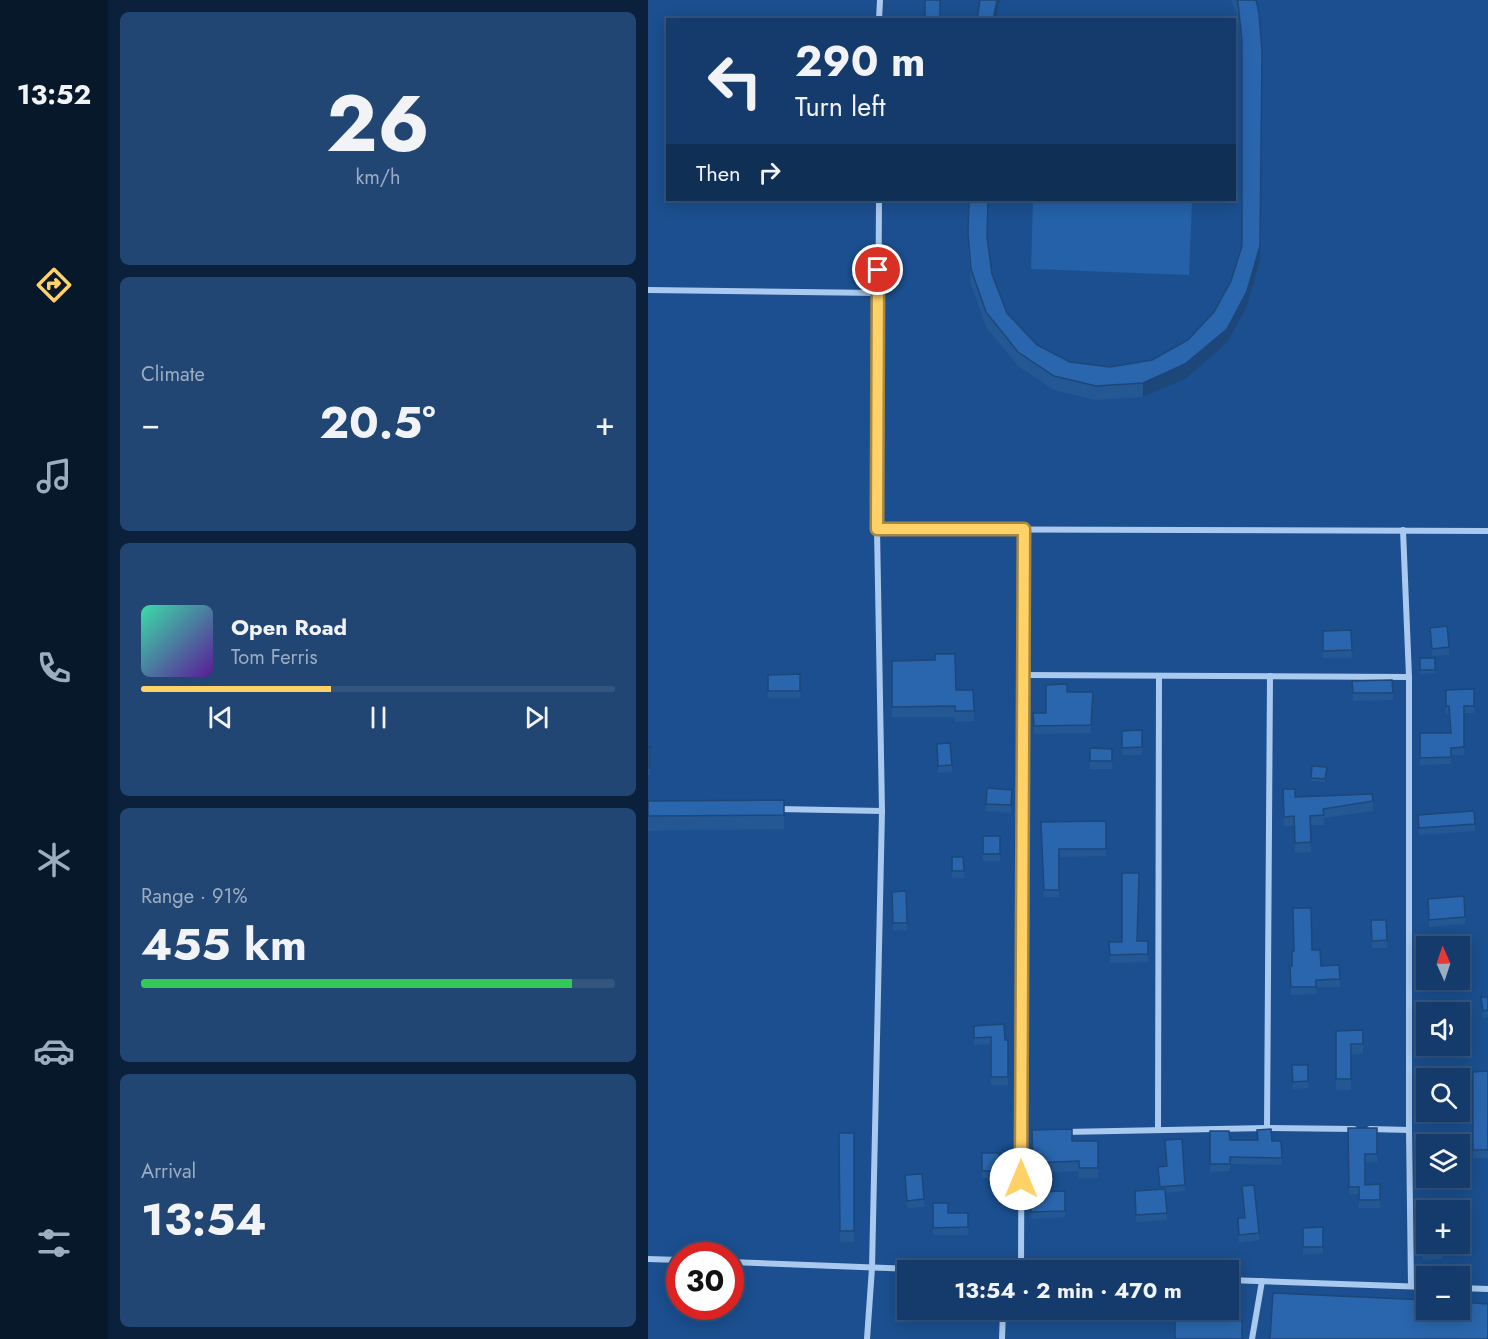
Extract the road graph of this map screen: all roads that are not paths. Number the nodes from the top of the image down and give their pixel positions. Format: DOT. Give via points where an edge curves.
graph roads {
  1 [pos="879,0"];
  2 [pos="879,18"];
  3 [pos="879,201"];
  4 [pos="648,290"];
  5 [pos="878,293"];
  6 [pos="877,529"];
  7 [pos="1024,529"];
  8 [pos="1403,530"];
  9 [pos="1488,531"];
  10 [pos="1024,675"];
  11 [pos="1159,676"];
  12 [pos="1270,676"];
  13 [pos="1409,677"];
  14 [pos="765,809"];
  15 [pos="882,811"];
  16 [pos="1267,1128"];
  17 [pos="1158,1130"];
  18 [pos="1409,1130"];
  19 [pos="1033,1133"];
  20 [pos="1056,1133"];
  21 [pos="1022,1134"];
  22 [pos="648,1259"];
  23 [pos="666,1260"];
  24 [pos="1021,1260"];
  25 [pos="744,1263"];
  26 [pos="872,1268"];
  27 [pos="897,1269"];
  28 [pos="1239,1280"];
  29 [pos="1262,1281"];
  30 [pos="1411,1286"];
  31 [pos="1416,1286"];
  32 [pos="1470,1288"];
  33 [pos="1488,1288"];
  34 [pos="1003,1320"];
  35 [pos="867,1339"];
  36 [pos="1002,1339"];
  37 [pos="1252,1339"];
  1 -- 2 [label="street"];
  3 -- 5 [label="street"];
  4 -- 5 [label="street"];
  5 -- 6 [label="street"];
  6 -- 7 [label="street"];
  6 -- 15 [label="street"];
  7 -- 8 [label="street"];
  7 -- 10 [label="street"];
  8 -- 9 [label="street"];
  8 -- 13 [label="street"];
  10 -- 11 [label="street"];
  10 -- 21 [label="street"];
  11 -- 12 [label="street"];
  11 -- 17 [label="street"];
  12 -- 13 [label="street"];
  12 -- 16 [label="street"];
  13 -- 18 [label="street"];
  14 -- 15 [label="street"];
  15 -- 26 [label="street"];
  16 -- 17 [label="street"];
  16 -- 18 [label="street"];
  17 -- 20 [label="street"];
  18 -- 30 [label="street"];
  19 -- 21 [label="street"];
  21 -- 24 [label="street"];
  22 -- 23 [label="street"];
  25 -- 26 [label="street"];
  26 -- 27 [label="street"];
  26 -- 35 [label="street"];
  28 -- 29 [label="street"];
  29 -- 30 [label="street"];
  29 -- 37 [label="street"];
  30 -- 31 [label="street"];
  32 -- 33 [label="street"];
  34 -- 36 [label="street"];
}
